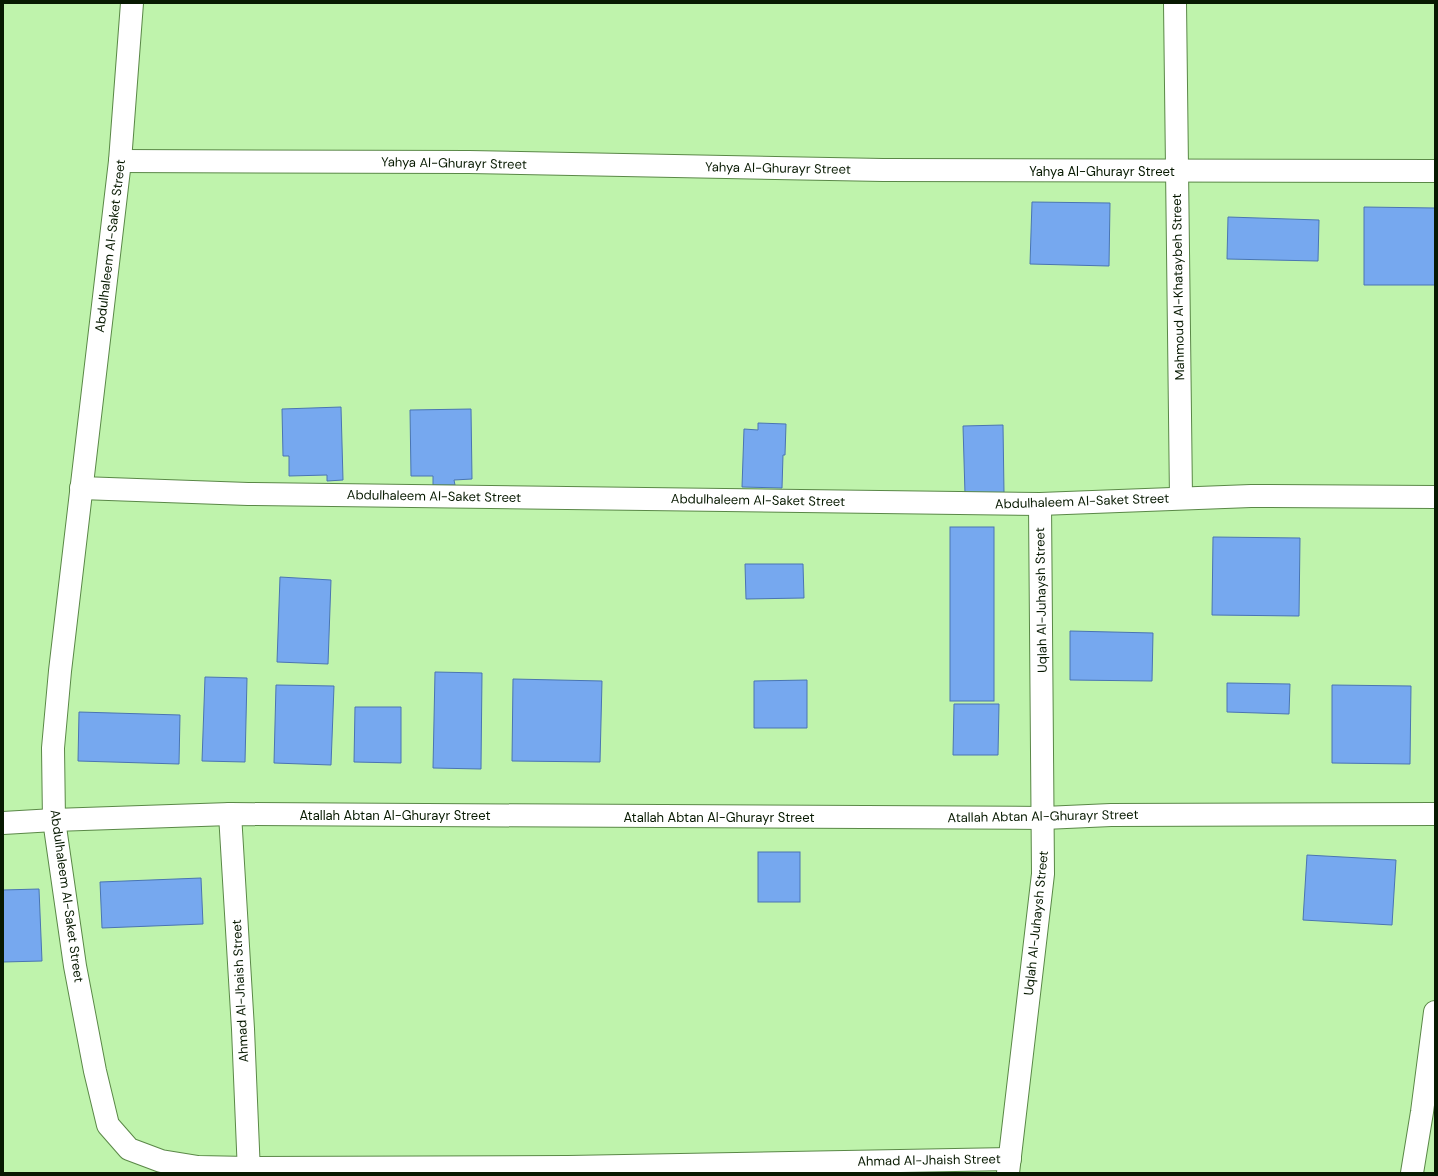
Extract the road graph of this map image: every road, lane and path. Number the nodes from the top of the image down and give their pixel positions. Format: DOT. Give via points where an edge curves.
graph roads {
  1 [pos="132,3"];
  2 [pos="1175,3"];
  3 [pos="120,161"];
  4 [pos="1176,171"];
  5 [pos="1435,171"];
  6 [pos="82,488"];
  7 [pos="1435,497"];
  8 [pos="1181,498"];
  9 [pos="1040,504"];
  10 [pos="230,814"];
  11 [pos="1435,814"];
  12 [pos="1044,818"];
  13 [pos="54,820"];
  14 [pos="3,823"];
  15 [pos="1435,1012"];
  16 [pos="1428,1112"];
  17 [pos="1009,1166"];
  18 [pos="568,1170"];
  19 [pos="249,1171"];
  20 [pos="1412,1173"];
  1 -- 3 [label="street, Abdulhaleem Al-Saket Street"];
  2 -- 4 [label="street, Mahmoud Al-Khataybeh Street"];
  3 -- 4 [label="street, Yahya Al-Ghurayr Street" via="462,162 883,170"];
  3 -- 6 [label="street, Abdulhaleem Al-Saket Street"];
  4 -- 5 [label="street, Yahya Al-Ghurayr Street"];
  4 -- 8 [label="street, Mahmoud Al-Khataybeh Street"];
  6 -- 9 [label="street, Abdulhaleem Al-Saket Street" via="248,494"];
  6 -- 13 [label="street, Abdulhaleem Al-Saket Street" via="53,748"];
  7 -- 8 [label="street, Abdulhaleem Al-Saket Street"];
  8 -- 9 [label="street, Abdulhaleem Al-Saket Street"];
  9 -- 12 [label="street, Uqlah Al-Juhaysh Street"];
  10 -- 12 [label="street, Atallah Abtan Al-Ghurayr Street"];
  10 -- 13 [label="street, Atallah Abtan Al-Ghurayr Street"];
  10 -- 19 [label="street, Ahmad Al-Jhaish Street"];
  11 -- 12 [label="street, Atallah Abtan Al-Ghurayr Street" via="1119,815"];
  12 -- 17 [label="street, Uqlah Al-Juhaysh Street" via="1043,874"];
  13 -- 14 [label="street, Atallah Abtan Al-Ghurayr Street"];
  13 -- 19 [label="street, Abdulhaleem Al-Saket Street" via="75,966 108,1126 129,1149 161,1161"];
  15 -- 16 [label="street"];
  16 -- 20 [label="street"];
  17 -- 18 [label="street, Ahmad Al-Jhaish Street"];
  18 -- 19 [label="street, Ahmad Al-Jhaish Street"];
}
